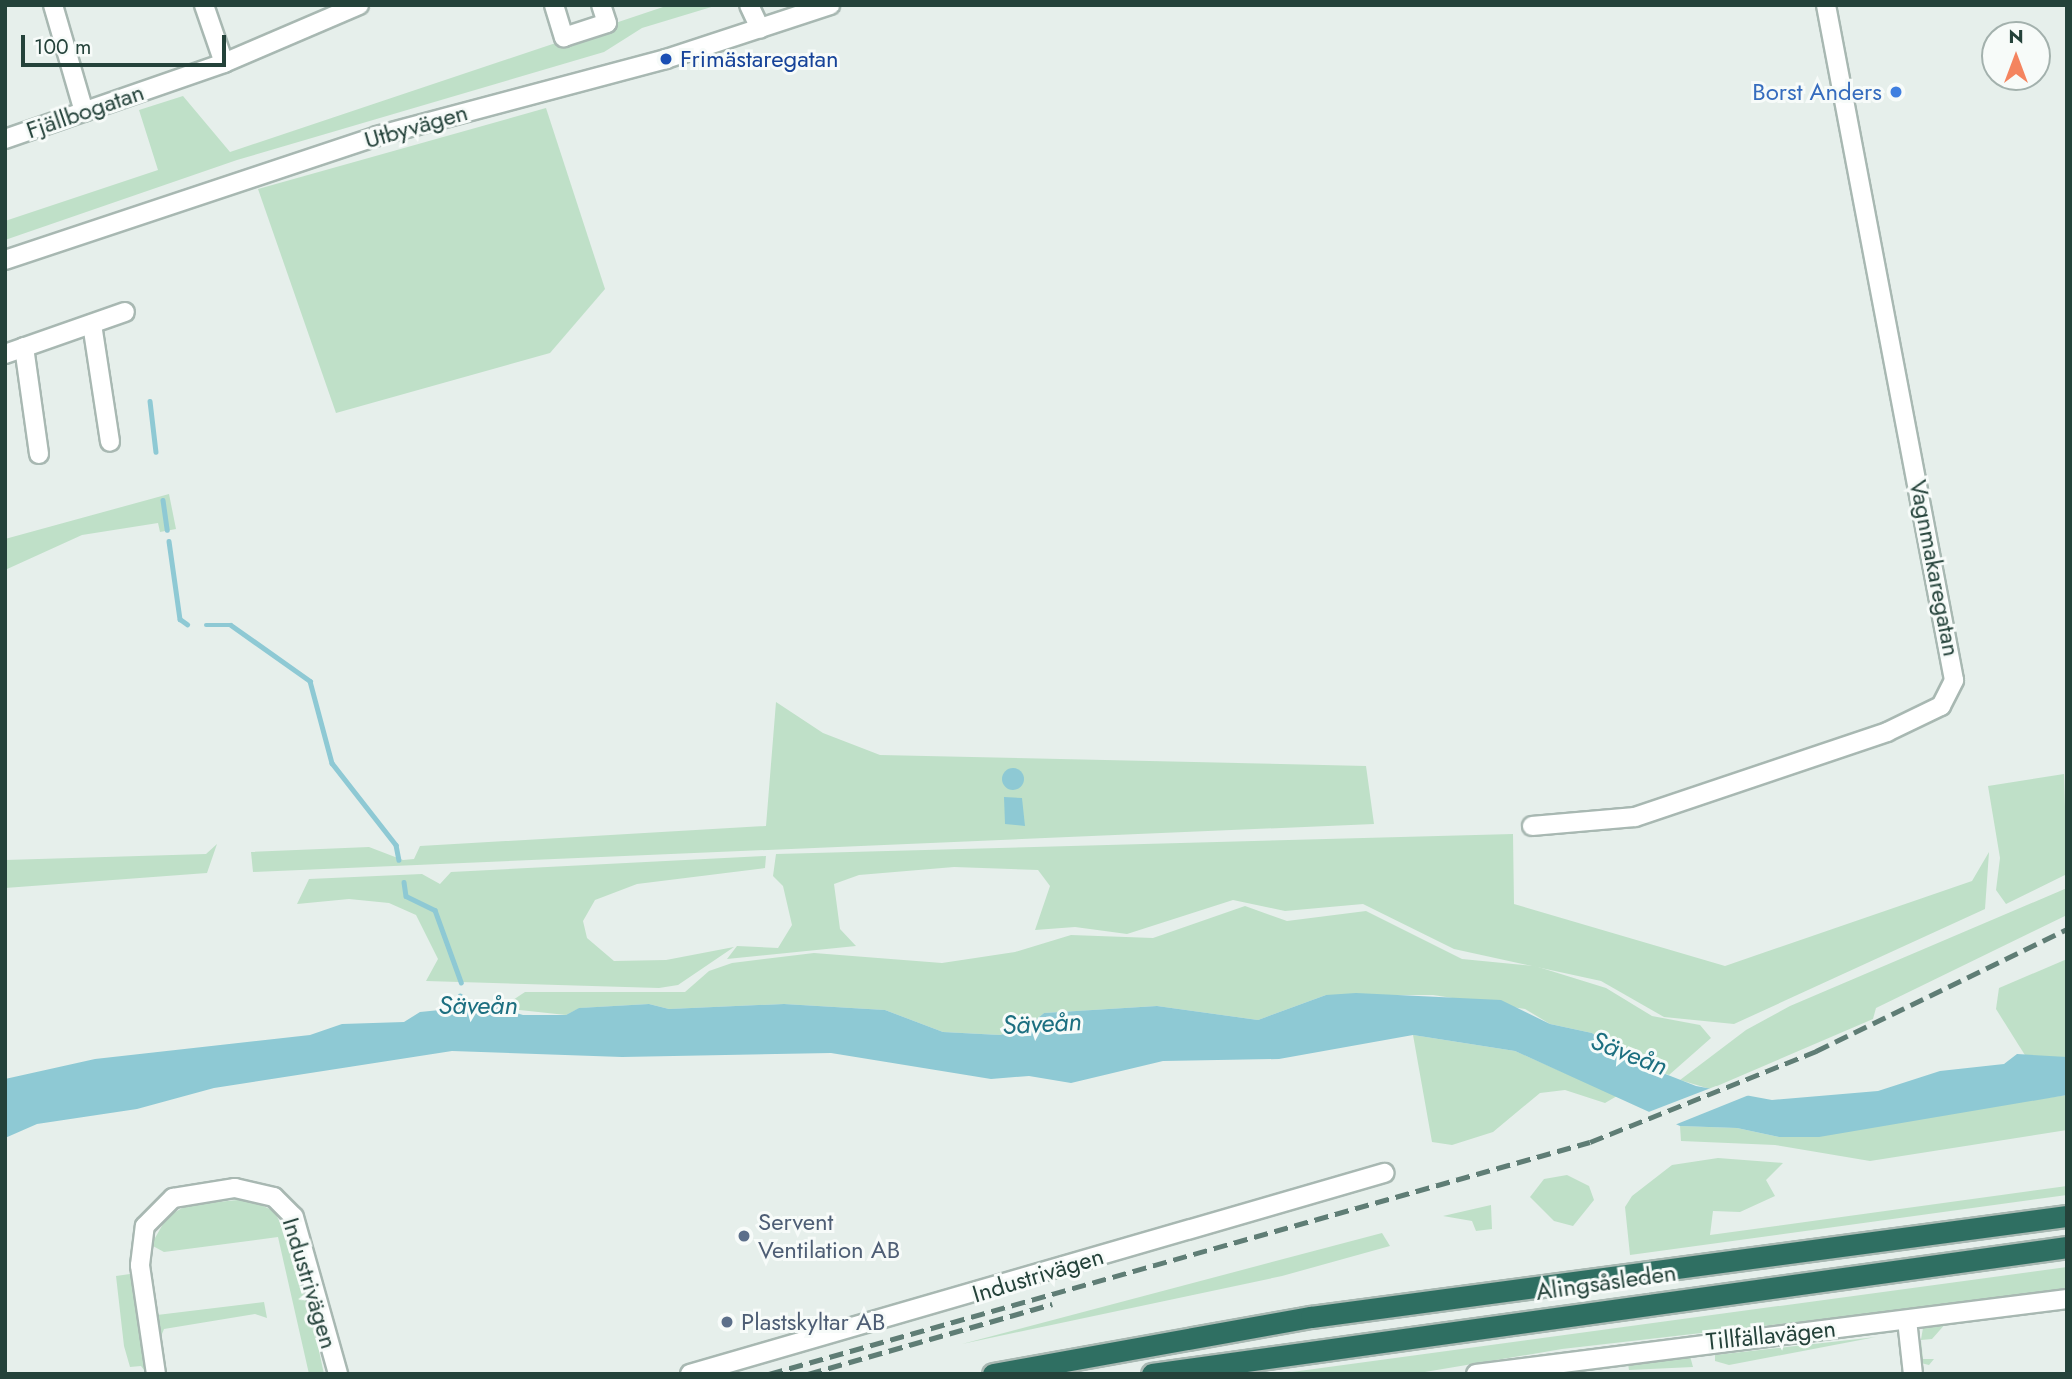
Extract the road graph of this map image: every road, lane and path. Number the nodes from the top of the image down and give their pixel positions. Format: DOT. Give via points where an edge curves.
graph roads {
  1 [pos="53,5"];
  2 [pos="204,5"];
  3 [pos="359,5"];
  4 [pos="554,5"];
  5 [pos="601,5"];
  6 [pos="749,5"];
  7 [pos="830,5"];
  8 [pos="1826,5"];
  9 [pos="340,9"];
  10 [pos="760,29"];
  11 [pos="224,63"];
  12 [pos="84,112"];
  13 [pos="5,139"];
  14 [pos="5,260"];
  15 [pos="125,312"];
  16 [pos="92,324"];
  17 [pos="24,348"];
  18 [pos="5,354"];
  19 [pos="110,442"];
  20 [pos="39,454"];
  21 [pos="1532,826"];
  22 [pos="1384,1173"];
  23 [pos="2067,1216"];
  24 [pos="2067,1247"];
  25 [pos="2067,1299"];
  26 [pos="1907,1320"];
  27 [pos="156,1374"];
  28 [pos="338,1374"];
  29 [pos="690,1374"];
  30 [pos="993,1374"];
  31 [pos="1152,1374"];
  32 [pos="1476,1374"];
  33 [pos="1913,1374"];
  1 -- 12 [label="street"];
  2 -- 11 [label="street"];
  3 -- 9 [label="street, Fjällbogatan"];
  4 -- 5 [label="street" via="564,37 607,23"];
  6 -- 10 [label="street"];
  7 -- 10 [label="street, Utbyvägen"];
  8 -- 21 [label="street, Vagnmakaregatan" via="1954,680 1941,706 1875,737 1635,817"];
  9 -- 11 [label="street, Fjällbogatan"];
  10 -- 14 [label="street, Utbyvägen" via="377,136"];
  11 -- 12 [label="street, Fjällbogatan"];
  12 -- 13 [label="street, Fjällbogatan"];
  15 -- 16 [label="street"];
  16 -- 17 [label="street"];
  16 -- 19 [label="street"];
  17 -- 18 [label="street"];
  17 -- 20 [label="street"];
  22 -- 29 [label="street, Industrivägen"];
  23 -- 30 [label="highway" via="1311,1317"];
  24 -- 31 [label="highway, Alingsåsleden"];
  25 -- 26 [label="street, Tillfällavägen"];
  26 -- 32 [label="street, Tillfällavägen" via="1621,1352"];
  26 -- 33 [label="street"];
  27 -- 28 [label="street, Industrivägen" via="141,1238 166,1202 215,1190 251,1189 286,1206 298,1226"];
}
